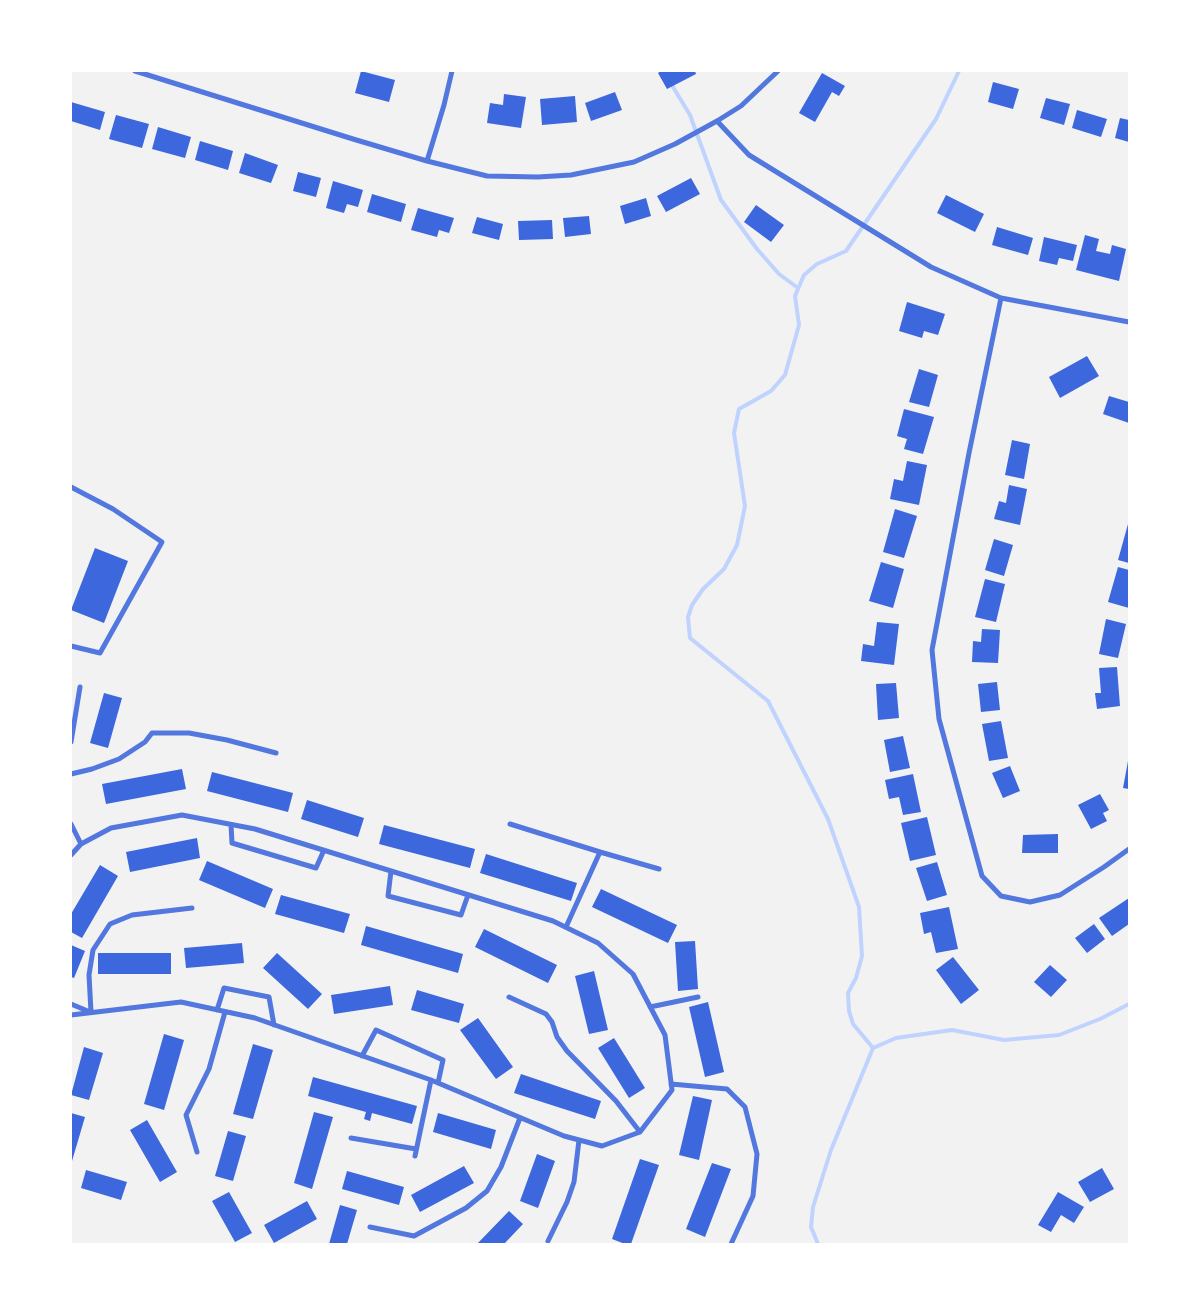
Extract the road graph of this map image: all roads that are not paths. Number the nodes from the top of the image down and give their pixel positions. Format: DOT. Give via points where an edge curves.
graph roads {
  1 [pos="135,71"];
  2 [pos="452,71"];
  3 [pos="778,71"];
  4 [pos="717,121"];
  5 [pos="427,161"];
  6 [pos="1001,298"];
  7 [pos="1129,322"];
  8 [pos="71,487"];
  9 [pos="71,646"];
  10 [pos="80,687"];
  11 [pos="71,742"];
  12 [pos="276,753"];
  13 [pos="71,774"];
  14 [pos="71,824"];
  15 [pos="231,824"];
  16 [pos="510,824"];
  17 [pos="81,844"];
  18 [pos="1129,849"];
  19 [pos="324,850"];
  20 [pos="600,852"];
  21 [pos="71,856"];
  22 [pos="659,869"];
  23 [pos="391,871"];
  24 [pos="468,895"];
  25 [pos="192,908"];
  26 [pos="566,927"];
  27 [pos="509,997"];
  28 [pos="698,997"];
  29 [pos="71,1004"];
  30 [pos="650,1007"];
  31 [pos="216,1010"];
  32 [pos="91,1012"];
  33 [pos="225,1012"];
  34 [pos="71,1015"];
  35 [pos="274,1025"];
  36 [pos="362,1056"];
  37 [pos="432,1080"];
  38 [pos="438,1083"];
  39 [pos="671,1084"];
  40 [pos="520,1118"];
  41 [pos="640,1132"];
  42 [pos="351,1138"];
  43 [pos="579,1140"];
  44 [pos="416,1149"];
  45 [pos="197,1152"];
  46 [pos="415,1156"];
  47 [pos="370,1227"];
  48 [pos="548,1241"];
  49 [pos="731,1244"];
  1 -- 5 [label="street"];
  2 -- 5 [label="street"];
  3 -- 4 [label="street" via="741,106"];
  4 -- 5 [label="street" via="634,162 570,175 487,176"];
  4 -- 6 [label="street" via="749,155 931,267"];
  6 -- 7 [label="street"];
  6 -- 18 [label="street" via="932,650 939,719 982,876 1000,896 1030,902 1060,895"];
  8 -- 9 [label="street" via="113,509 162,542 100,653"];
  10 -- 11 [label="street"];
  12 -- 13 [label="street" via="189,733 152,733 145,742 119,759"];
  14 -- 17 [label="street"];
  15 -- 17 [label="street" via="182,815 111,828"];
  15 -- 19 [label="street"];
  15 -- 19 [label="street" via="232,843 316,868"];
  16 -- 20 [label="street"];
  17 -- 21 [label="street"];
  19 -- 23 [label="street"];
  20 -- 22 [label="street"];
  20 -- 26 [label="street"];
  23 -- 24 [label="street"];
  23 -- 24 [label="street" via="388,896 461,915"];
  24 -- 26 [label="street"];
  25 -- 32 [label="street" via="132,915 110,924 93,950 89,975"];
  26 -- 30 [label="street" via="598,943 633,974"];
  27 -- 41 [label="street" via="546,1014 567,1051 616,1101"];
  28 -- 30 [label="street"];
  29 -- 32 [label="street"];
  30 -- 39 [label="street" via="665,1035"];
  31 -- 32 [label="street" via="181,1002"];
  31 -- 33 [label="street"];
  31 -- 35 [label="street" via="224,988 269,997"];
  32 -- 34 [label="street"];
  33 -- 35 [label="street"];
  33 -- 45 [label="street" via="209,1069 186,1114"];
  35 -- 36 [label="street"];
  36 -- 37 [label="street"];
  36 -- 38 [label="street" via="376,1030 443,1060"];
  37 -- 38 [label="street"];
  37 -- 44 [label="street"];
  38 -- 40 [label="street"];
  39 -- 41 [label="street" via="672,1090"];
  39 -- 49 [label="street" via="727,1088 745,1107 757,1154 753,1196"];
  40 -- 43 [label="street"];
  40 -- 47 [label="street" via="488,1191 466,1208 414,1236"];
  41 -- 43 [label="street" via="602,1146"];
  42 -- 44 [label="street"];
  43 -- 48 [label="street" via="574,1182"];
  44 -- 46 [label="street"];
}
